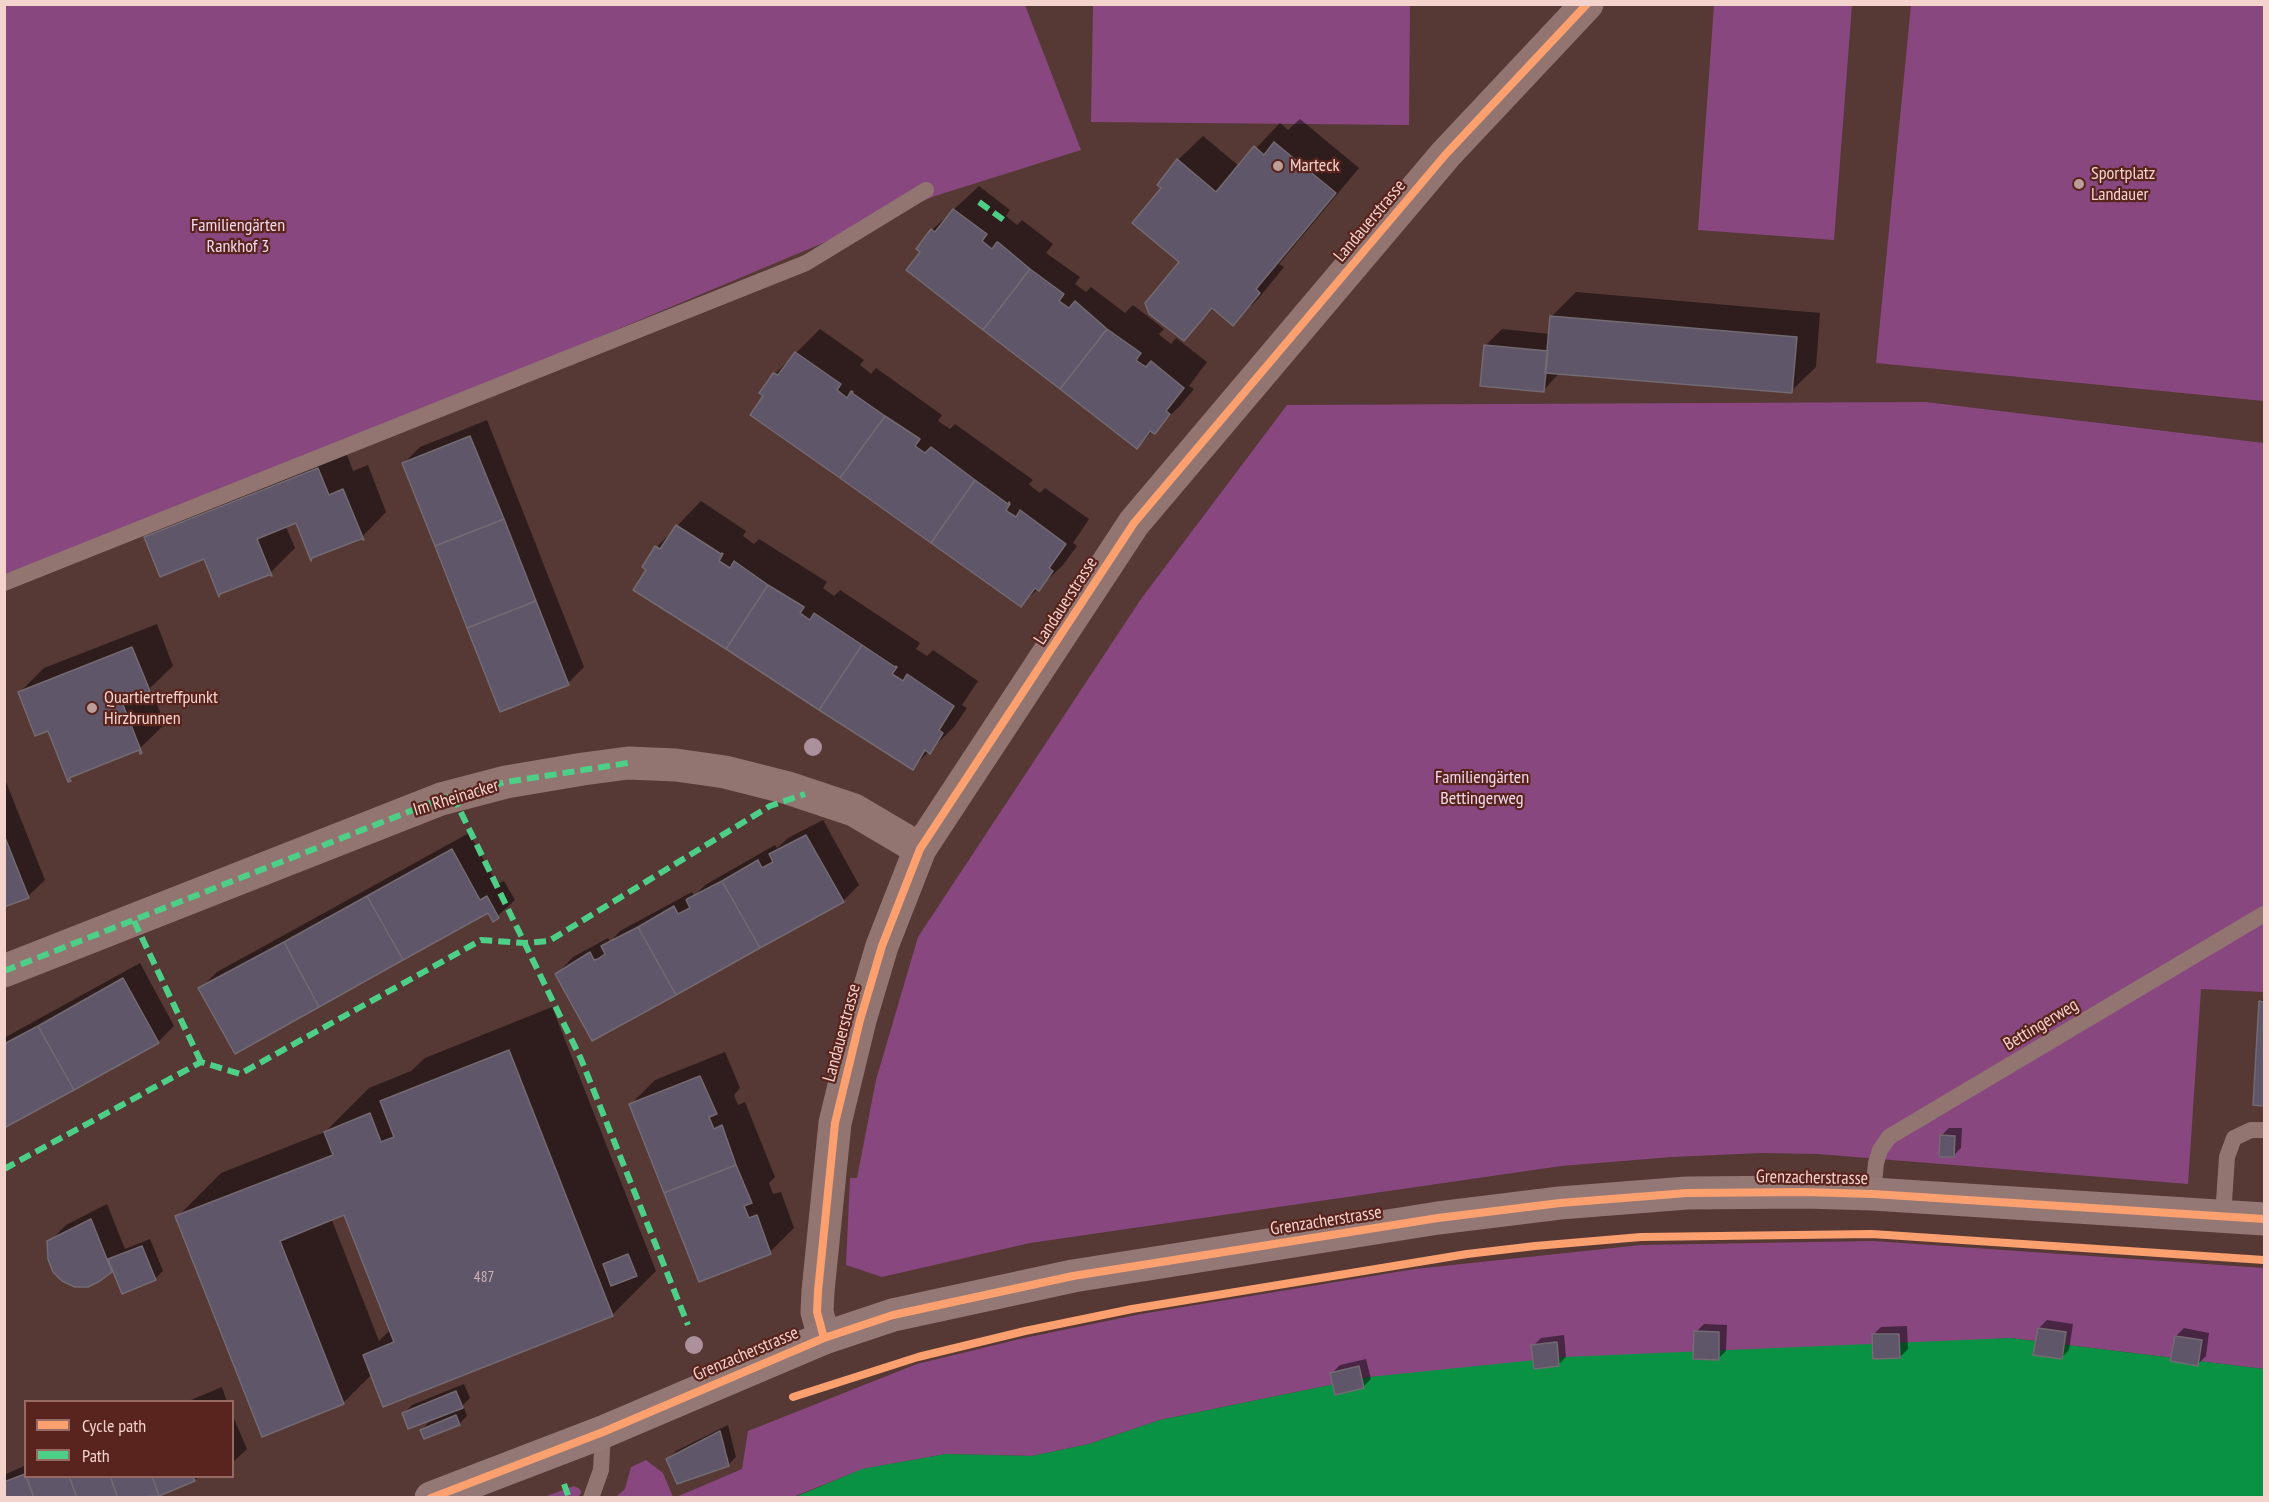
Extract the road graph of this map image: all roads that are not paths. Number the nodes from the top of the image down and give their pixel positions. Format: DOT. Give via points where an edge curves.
graph roads {
  1 [pos="1587,4"];
  2 [pos="926,190"];
  3 [pos="4,583"];
  4 [pos="920,849"];
  5 [pos="2265,914"];
  6 [pos="4,971"];
  7 [pos="2265,1130"];
  8 [pos="1873,1194"];
  9 [pos="2223,1216"];
  10 [pos="2265,1219"];
  11 [pos="824,1338"];
  12 [pos="603,1432"];
  13 [pos="431,1497"];
  14 [pos="591,1497"];
  1 -- 4 [label="street, Landauerstrasse" via="1446,154 1134,523"];
  2 -- 3 [label="lane" via="806,263"];
  4 -- 6 [label="street, Im Rheinacker" via="854,810 788,788 725,772 628,763 506,782 441,799"];
  4 -- 11 [label="street, Landauerstrasse" via="882,946 835,1123 818,1291 817,1312"];
  5 -- 8 [label="lane, Bettingerweg" via="1889,1137 1876,1163"];
  7 -- 9 [label="lane" via="2252,1130 2235,1138 2227,1157"];
  8 -- 9 [label="main road, Grenzacherstrasse"];
  8 -- 11 [label="main road, Grenzacherstrasse" via="1687,1193 1438,1218 1073,1276 893,1315"];
  9 -- 10 [label="main road, Grenzacherstrasse"];
  11 -- 12 [label="main road, Grenzacherstrasse"];
  12 -- 13 [label="main road, Grenzacherstrasse"];
  12 -- 14 [label="lane" via="601,1470"];
}
